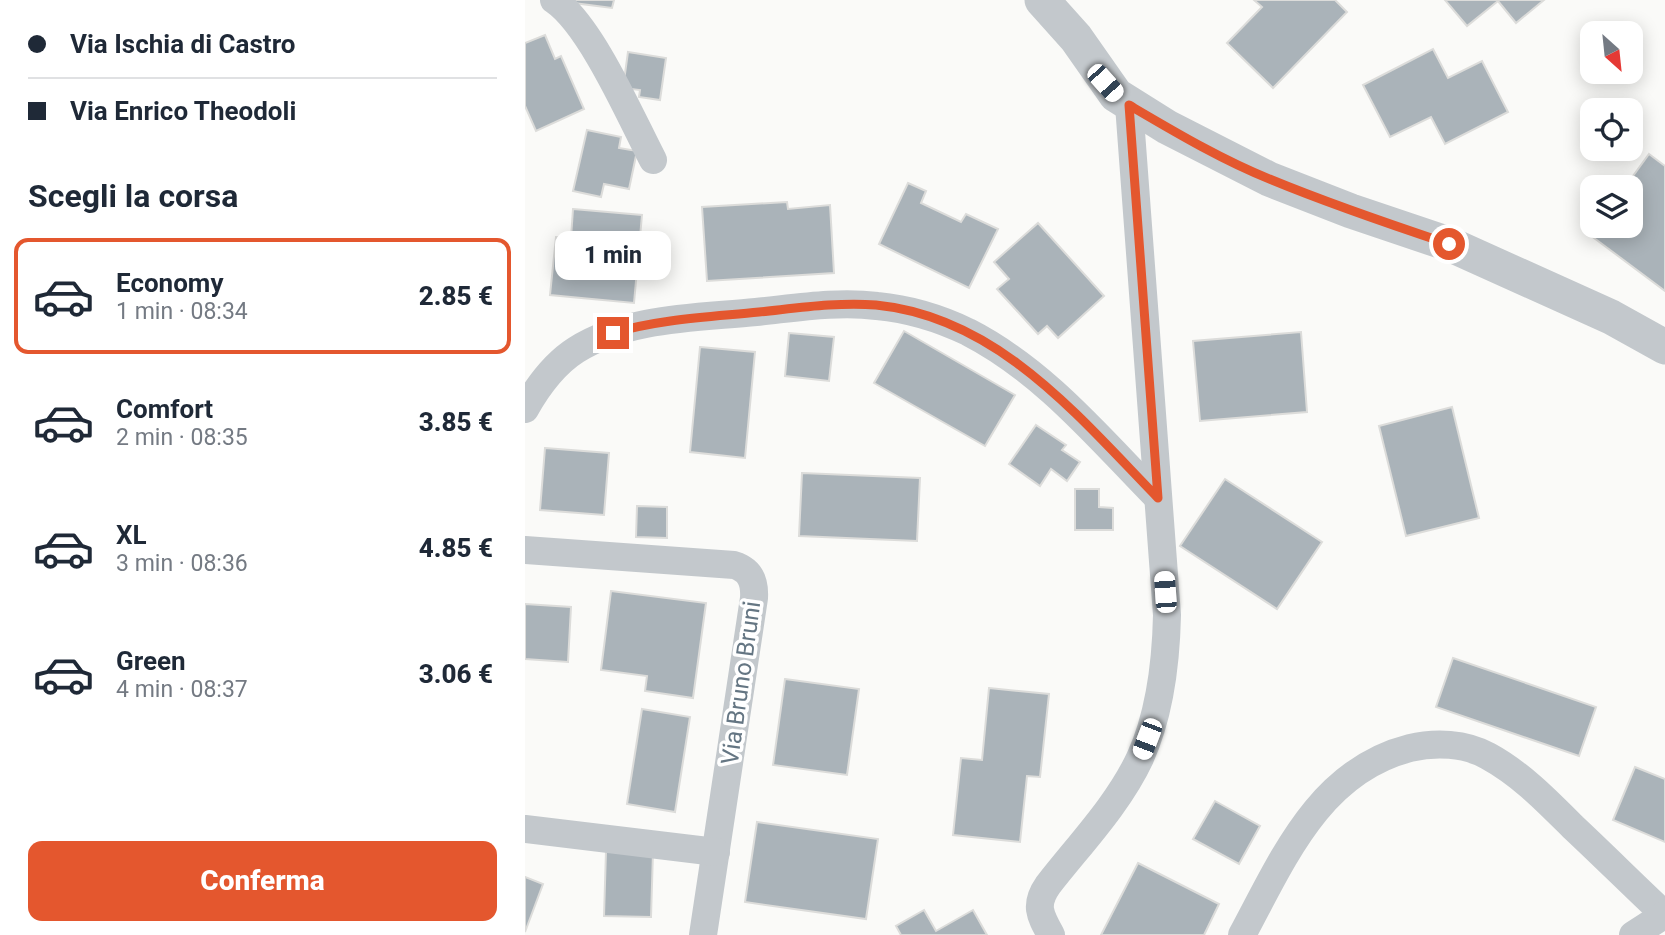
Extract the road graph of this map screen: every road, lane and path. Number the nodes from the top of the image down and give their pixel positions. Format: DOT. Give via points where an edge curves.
graph roads {
  1 [pos="554,0"];
  2 [pos="1042,0"];
  3 [pos="1129,105"];
  4 [pos="653,160"];
  5 [pos="1665,347"];
  6 [pos="525,409"];
  7 [pos="1158,498"];
  8 [pos="525,550"];
  9 [pos="525,829"];
  10 [pos="716,852"];
  11 [pos="1665,915"];
  12 [pos="709,934"];
  13 [pos="1051,935"];
  14 [pos="1242,935"];
  15 [pos="1633,935"];
  1 -- 4 [label="street" via="588,37"];
  2 -- 3 [label="street" via="1076,38 1105,83"];
  3 -- 5 [label="street" via="1269,179 1449,244 1611,317"];
  3 -- 7 [label="street"];
  6 -- 7 [label="street" via="562,360 595,340 633,327 829,305 894,308 943,320 1018,363 1062,399"];
  7 -- 13 [label="street" via="1167,615 1160,692 1139,759 1116,798 1043,892 1038,911"];
  8 -- 10 [label="street, Via Bruno Bruni" via="734,565 751,576 754,598"];
  9 -- 10 [label="street"];
  10 -- 12 [label="street, Via Bruno Bruni"];
  11 -- 14 [label="street" via="1524,780 1471,749 1430,745 1393,753 1340,783 1288,849"];
  11 -- 15 [label="street"];
}
